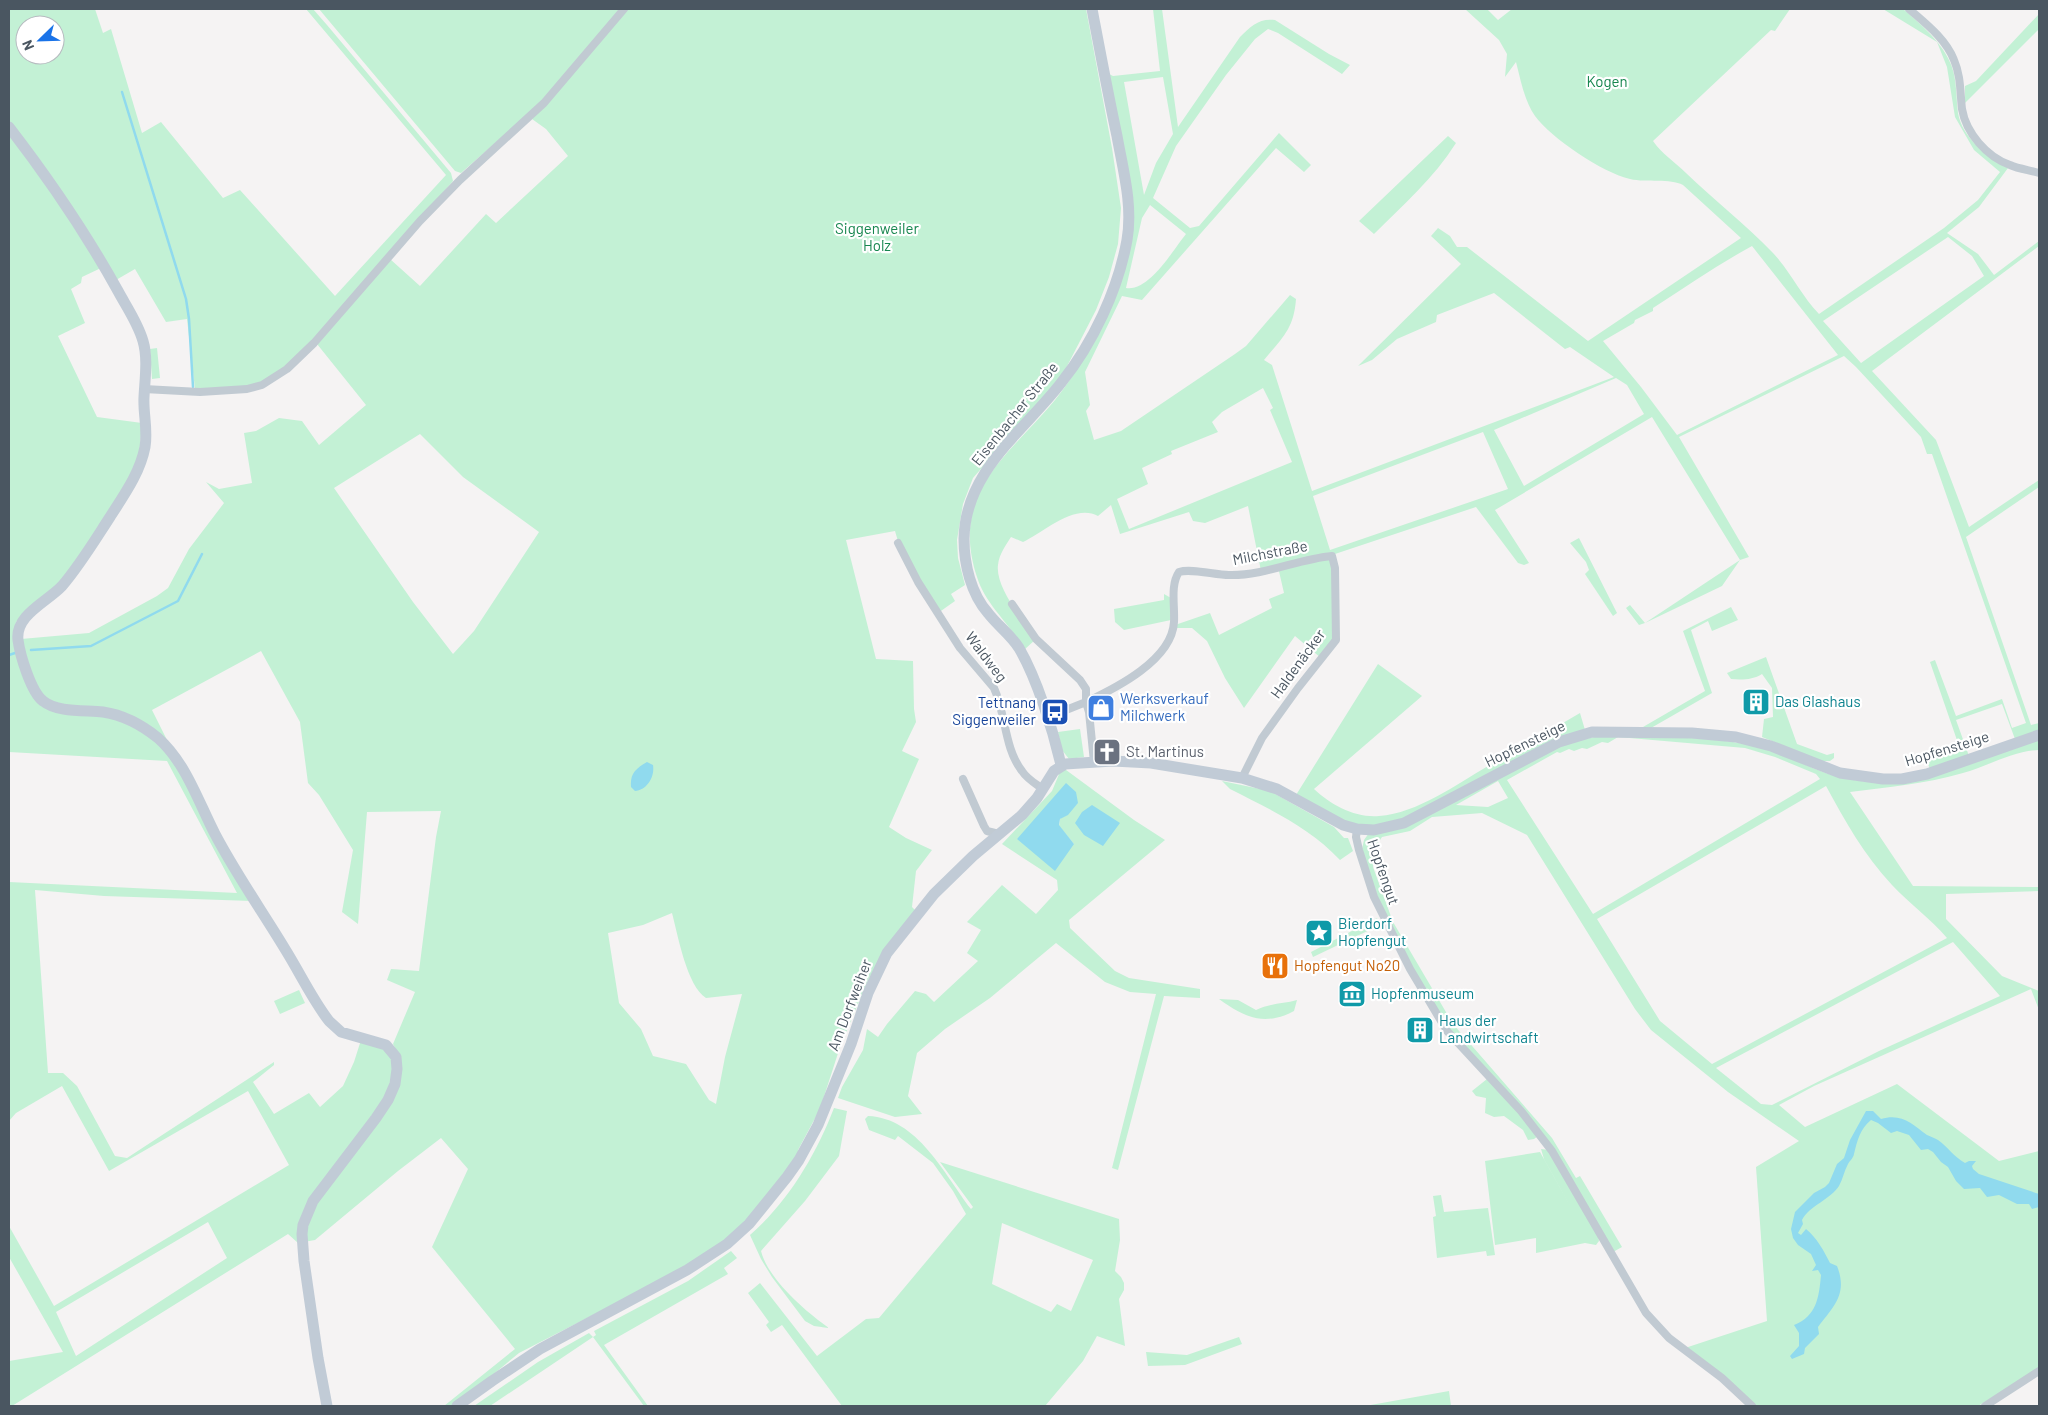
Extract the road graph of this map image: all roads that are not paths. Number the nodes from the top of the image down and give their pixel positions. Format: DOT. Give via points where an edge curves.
graph roads {
  1 [pos="624,9"];
  2 [pos="1092,9"];
  3 [pos="1909,9"];
  4 [pos="9,127"];
  5 [pos="2039,173"];
  6 [pos="144,389"];
  7 [pos="898,543"];
  8 [pos="1332,556"];
  9 [pos="1012,604"];
  10 [pos="1086,702"];
  11 [pos="1048,722"];
  12 [pos="2039,735"];
  13 [pos="1094,762"];
  14 [pos="1061,765"];
  15 [pos="963,778"];
  16 [pos="1242,778"];
  17 [pos="1043,789"];
  18 [pos="1357,829"];
  19 [pos="999,834"];
  20 [pos="2039,1371"];
  21 [pos="327,1406"];
  22 [pos="457,1406"];
  23 [pos="1752,1406"];
  24 [pos="1985,1406"];
  1 -- 6 [label="street" via="544,103 447,193 287,369 262,385 247,389 200,392"];
  2 -- 11 [label="street, Eisenbacher Straße" via="1126,184 1129,221 1125,252 1106,307 1077,360 981,479 971,499 964,536 973,585 987,613 1018,646"];
  3 -- 5 [label="street" via="1933,30 1950,52 1960,77 1965,120 1983,148 2008,165"];
  4 -- 6 [label="street" via="76,221 138,327 145,350"];
  6 -- 21 [label="street" via="146,441 135,476 75,568 54,594 22,621 18,637 32,685 45,703 65,709 122,716 147,729 166,746 181,767 225,851 329,1021 341,1032 386,1045 396,1057 395,1084 388,1100 313,1201 304,1225 304,1261"];
  7 -- 17 [label="street, Waldweg" via="918,582 960,648 994,688 1020,770"];
  8 -- 10 [label="street, Milchstraße" via="1251,574 1179,572 1174,595 1174,624 1168,641 1135,677"];
  8 -- 16 [label="street, Haldenäcker" via="1336,640 1262,738"];
  9 -- 10 [label="street" via="1036,639 1080,680 1086,690"];
  10 -- 11 [label="street"];
  10 -- 13 [label="street"];
  11 -- 14 [label="street, Eisenbacher Straße"];
  12 -- 18 [label="street, Hopfensteige" via="1926,774 1884,779 1840,772 1771,746 1736,737 1592,732 1574,736 1536,753 1404,823 1374,830"];
  13 -- 14 [label="street, Hopfensteige"];
  13 -- 16 [label="street, Hopfensteige" via="1151,763"];
  14 -- 17 [label="street, Am Dorfweiher"];
  15 -- 19 [label="street" via="987,831"];
  16 -- 18 [label="street, Hopfensteige" via="1278,789 1343,825"];
  17 -- 19 [label="street, Am Dorfweiher" via="1022,815"];
  18 -- 23 [label="street, Hopfengut" via="1359,850 1374,897 1439,1019 1544,1140 1646,1313 1674,1342 1722,1378"];
  19 -- 22 [label="street, Am Dorfweiher" via="934,894 887,954 868,993 851,1044 806,1148 749,1224 727,1244 688,1270 563,1336"];
  20 -- 24 [label="street"];
}
